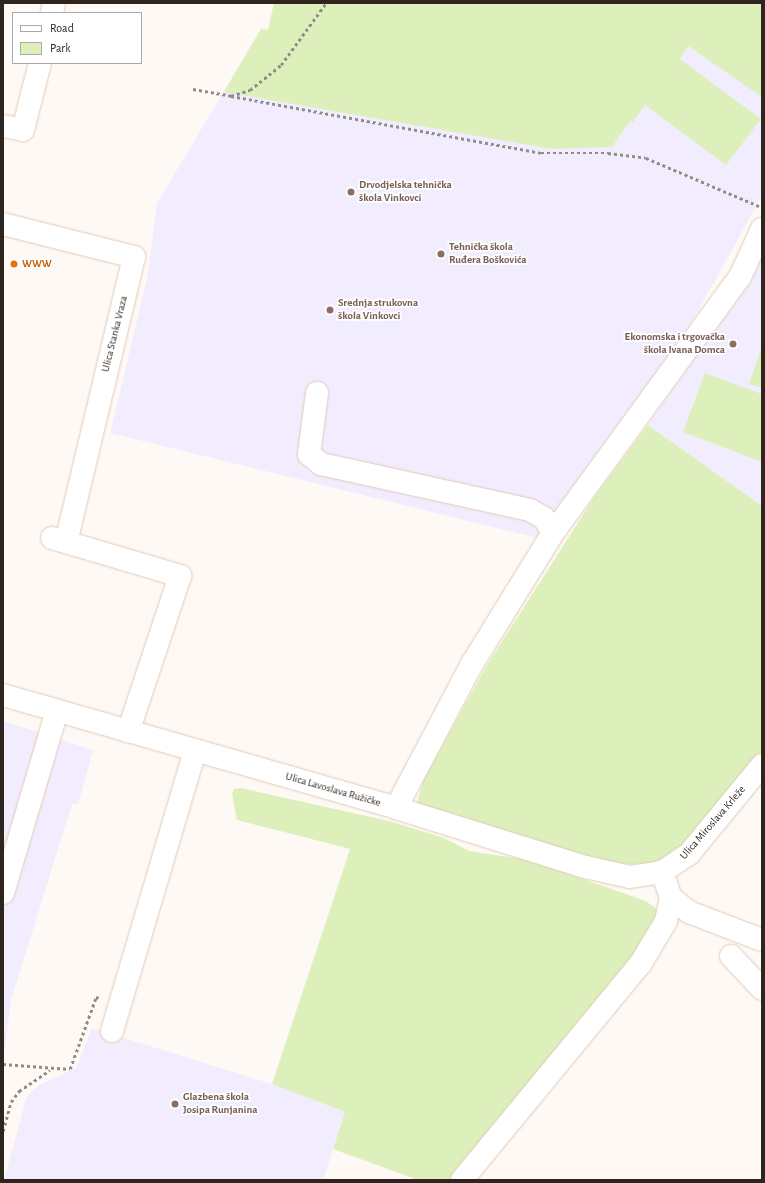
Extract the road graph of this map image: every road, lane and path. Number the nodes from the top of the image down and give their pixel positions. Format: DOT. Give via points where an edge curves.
graph roads {
  1 [pos="326,3"];
  2 [pos="40,64"];
  3 [pos="193,89"];
  4 [pos="231,96"];
  5 [pos="3,126"];
  6 [pos="762,207"];
  7 [pos="3,224"];
  8 [pos="762,229"];
  9 [pos="317,393"];
  10 [pos="553,533"];
  11 [pos="3,695"];
  12 [pos="57,711"];
  13 [pos="128,732"];
  14 [pos="195,751"];
  15 [pos="762,765"];
  16 [pos="396,808"];
  17 [pos="662,872"];
  18 [pos="3,894"];
  19 [pos="671,898"];
  20 [pos="762,940"];
  21 [pos="731,956"];
  22 [pos="762,990"];
  23 [pos="120,1006"];
  24 [pos="112,1031"];
  25 [pos="3,1064"];
  26 [pos="50,1069"];
  27 [pos="3,1131"];
  28 [pos="462,1180"];
  1 -- 4 [label="path" via="280,65 250,90"];
  2 -- 5 [label="street" via="23,130"];
  3 -- 4 [label="path"];
  4 -- 6 [label="path" via="528,151 608,153 646,158"];
  7 -- 13 [label="street, Ulica Stanka Vraza" via="134,258 59,540 180,576"];
  8 -- 10 [label="street" via="740,277"];
  9 -- 10 [label="street" via="309,454 321,464 530,510 544,518"];
  10 -- 16 [label="street" via="472,664"];
  11 -- 12 [label="street, Ulica Lavoslava Ružičke"];
  12 -- 13 [label="street, Ulica Lavoslava Ružičke"];
  12 -- 18 [label="street"];
  13 -- 14 [label="street, Ulica Lavoslava Ružičke"];
  14 -- 16 [label="street, Ulica Lavoslava Ružičke"];
  14 -- 23 [label="street"];
  15 -- 17 [label="street, Ulica Miroslava Krleže" via="689,854"];
  16 -- 17 [label="street, Ulica Lavoslava Ružičke" via="586,867 630,876"];
  17 -- 19 [label="street"];
  19 -- 20 [label="street" via="689,912"];
  19 -- 28 [label="street" via="666,921 641,963"];
  21 -- 22 [label="street"];
  23 -- 24 [label="street"];
  23 -- 26 [label="path" via="96,997 70,1069"];
  25 -- 26 [label="path"];
  26 -- 27 [label="path" via="19,1091 11,1102"];
}
